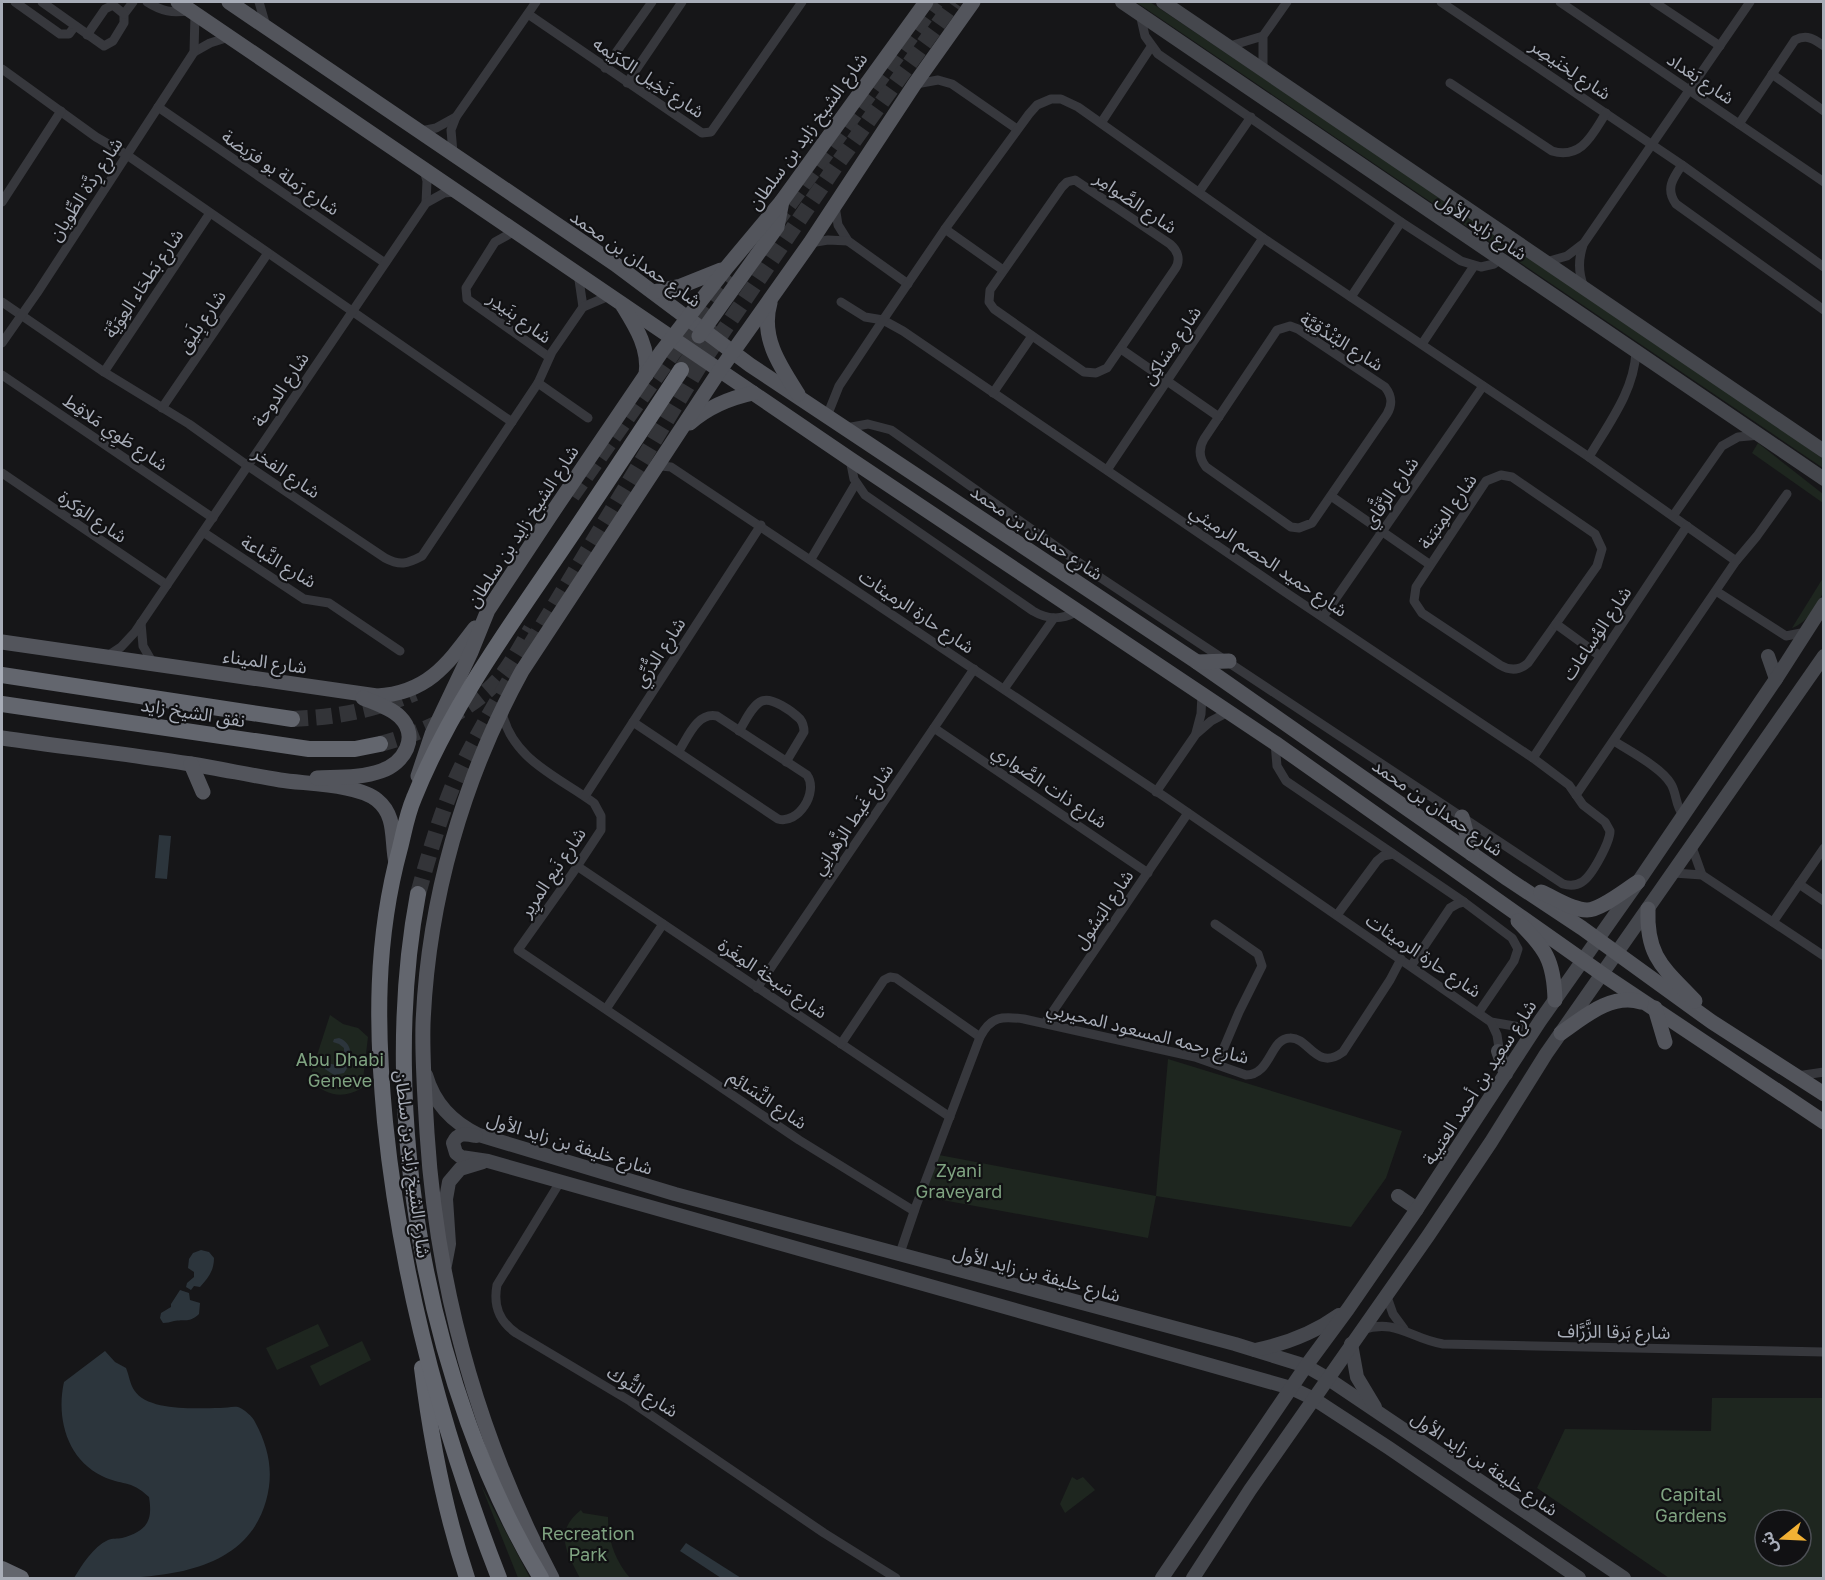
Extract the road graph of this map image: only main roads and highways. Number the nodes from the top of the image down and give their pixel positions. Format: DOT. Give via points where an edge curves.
graph roads {
  1 [pos="229,2"];
  2 [pos="926,2"];
  3 [pos="973,2"];
  4 [pos="1122,2"];
  5 [pos="1163,2"];
  6 [pos="188,8"];
  7 [pos="782,201"];
  8 [pos="727,267"];
  9 [pos="776,289"];
  10 [pos="653,292"];
  11 [pos="616,299"];
  12 [pos="687,317"];
  13 [pos="703,330"];
  14 [pos="672,337"];
  15 [pos="732,353"];
  16 [pos="700,356"];
  17 [pos="681,370"];
  18 [pos="720,370"];
  19 [pos="646,375"];
  20 [pos="753,393"];
  21 [pos="808,405"];
  22 [pos="672,443"];
  23 [pos="1824,451"];
  24 [pos="1824,479"];
  25 [pos="1824,604"];
  26 [pos="489,610"];
  27 [pos="2,642"];
  28 [pos="1768,656"];
  29 [pos="1824,656"];
  30 [pos="1229,661"];
  31 [pos="1197,662"];
  32 [pos="2,675"];
  33 [pos="1776,679"];
  34 [pos="355,694"];
  35 [pos="2,704"];
  36 [pos="291,719"];
  37 [pos="2,738"];
  38 [pos="380,744"];
  39 [pos="191,764"];
  40 [pos="282,780"];
  41 [pos="203,792"];
  42 [pos="412,801"];
  43 [pos="1462,817"];
  44 [pos="1472,854"];
  45 [pos="396,863"];
  46 [pos="1508,879"];
  47 [pos="1638,882"];
  48 [pos="418,894"];
  49 [pos="1495,897"];
  50 [pos="1648,909"];
  51 [pos="1598,940"];
  52 [pos="1617,952"];
  53 [pos="1583,960"];
  54 [pos="1602,974"];
  55 [pos="1555,1000"];
  56 [pos="1653,1007"];
  57 [pos="1712,1022"];
  58 [pos="1561,1033"];
  59 [pos="1665,1042"];
  60 [pos="1498,1050"];
  61 [pos="424,1068"];
  62 [pos="1506,1074"];
  63 [pos="1824,1094"];
  64 [pos="1824,1122"];
  65 [pos="490,1138"];
  66 [pos="488,1161"];
  67 [pos="1398,1196"];
  68 [pos="1417,1209"];
  69 [pos="443,1273"];
  70 [pos="414,1305"];
  71 [pos="1348,1309"];
  72 [pos="1351,1344"];
  73 [pos="1254,1350"];
  74 [pos="1306,1366"];
  75 [pos="1327,1378"];
  76 [pos="1291,1388"];
  77 [pos="1314,1399"];
  78 [pos="1382,1416"];
  79 [pos="2,1569"];
  80 [pos="21,1578"];
  81 [pos="467,1578"];
  82 [pos="499,1578"];
  83 [pos="541,1578"];
  84 [pos="552,1578"];
  85 [pos="1162,1578"];
  86 [pos="1193,1578"];
  87 [pos="1579,1578"];
  88 [pos="1624,1578"];
  1 -- 10 [label="main road, شارع حمدان بن محمد"];
  2 -- 7 [label="main road, شارع الشيخ زايد بن سلطان"];
  3 -- 9 [label="main road, شارع الشيخ زايد بن سلطان"];
  4 -- 24 [label="main road, شارع زايد الأول"];
  5 -- 23 [label="main road, شارع زايد الأول"];
  6 -- 11 [label="main road"];
  7 -- 8 [label="main road, شارع الشيخ زايد بن سلطان"];
  7 -- 13 [label="main road" via="777,227"];
  8 -- 10 [label="main road" via="693,283"];
  8 -- 12 [label="main road, شارع الشيخ زايد بن سلطان"];
  9 -- 15 [label="main road, شارع الشيخ زايد بن سلطان"];
  9 -- 21 [label="main road" via="767,318 769,339 788,379"];
  10 -- 12 [label="main road, شارع حمدان بن محمد"];
  11 -- 14 [label="main road"];
  11 -- 19 [label="main road" via="644,347"];
  12 -- 13 [label="main road, شارع حمدان بن محمد"];
  12 -- 14 [label="main road, شارع الشيخ زايد بن سلطان"];
  13 -- 15 [label="main road, شارع حمدان بن محمد"];
  13 -- 16 [label="main road" via="697,345"];
  14 -- 16 [label="main road"];
  14 -- 19 [label="main road, شارع الشيخ زايد بن سلطان"];
  15 -- 18 [label="main road, شارع الشيخ زايد بن سلطان"];
  15 -- 21 [label="main road, شارع حمدان بن محمد"];
  16 -- 18 [label="main road"];
  17 -- 42 [label="highway" via="479,673"];
  18 -- 20 [label="main road"];
  18 -- 22 [label="main road, شارع الشيخ زايد بن سلطان"];
  19 -- 26 [label="main road, شارع الشيخ زايد بن سلطان"];
  20 -- 22 [label="main road" via="710,409"];
  20 -- 49 [label="main road" via="1275,743"];
  21 -- 31 [label="main road, شارع حمدان بن محمد"];
  22 -- 61 [label="main road, شارع الشيخ زايد بن سلطان" via="548,629 502,708 471,782 441,889 423,1024"];
  25 -- 33 [label="main road, شارع سعيد بن أحمد العتيبة"];
  26 -- 34 [label="main road, شارع الميناء" via="430,680 397,693"];
  26 -- 42 [label="main road, شارع الشيخ زايد بن سلطان" via="432,734"];
  27 -- 34 [label="main road, شارع الميناء"];
  28 -- 33 [label="main road"];
  29 -- 50 [label="main road"];
  30 -- 31 [label="main road"];
  31 -- 44 [label="main road, شارع حمدان بن محمد"];
  32 -- 36 [label="highway, نفق الشيخ زايد"];
  33 -- 47 [label="main road, شارع سعيد بن أحمد العتيبة"];
  34 -- 40 [label="main road" via="402,719 409,734 405,755 373,774"];
  35 -- 38 [label="highway, نفق الشيخ زايد" via="309,749"];
  37 -- 39 [label="main road"];
  39 -- 40 [label="main road"];
  39 -- 41 [label="main road"];
  40 -- 45 [label="main road" via="358,790 374,797 391,820"];
  42 -- 45 [label="highway, شارع الشيخ زايد بن سلطان"];
  43 -- 44 [label="main road"];
  44 -- 46 [label="main road, شارع حمدان بن محمد"];
  45 -- 70 [label="highway, شارع الشيخ زايد بن سلطان" via="381,953 379,1027 388,1154"];
  46 -- 47 [label="main road" via="1588,911"];
  46 -- 51 [label="main road, شارع حمدان بن محمد"];
  47 -- 51 [label="main road, شارع سعيد بن أحمد العتيبة"];
  48 -- 83 [label="highway" via="406,985 405,1096 414,1196 427,1270 440,1330 468,1422 502,1508"];
  49 -- 53 [label="main road"];
  49 -- 55 [label="main road" via="1545,951 1552,969"];
  50 -- 52 [label="main road"];
  50 -- 57 [label="main road" via="1650,941 1657,960"];
  51 -- 52 [label="main road, شارع حمدان بن محمد"];
  51 -- 53 [label="main road, شارع سعيد بن أحمد العتيبة"];
  52 -- 54 [label="main road"];
  52 -- 57 [label="main road, شارع حمدان بن محمد"];
  53 -- 54 [label="main road"];
  53 -- 55 [label="main road, شارع سعيد بن أحمد العتيبة"];
  54 -- 56 [label="main road"];
  54 -- 58 [label="main road"];
  55 -- 62 [label="main road, شارع سعيد بن أحمد العتيبة"];
  56 -- 58 [label="main road" via="1630,1000 1611,1002"];
  56 -- 59 [label="main road"];
  56 -- 64 [label="main road"];
  57 -- 63 [label="main road, شارع حمدان بن محمد"];
  58 -- 72 [label="main road"];
  60 -- 62 [label="main road"];
  61 -- 65 [label="main road, شارع خليفة بن زايد الأول" via="430,1089 450,1116 469,1130"];
  61 -- 69 [label="main road, شارع الشيخ زايد بن سلطان" via="430,1180"];
  62 -- 68 [label="main road, شارع سعيد بن أحمد العتيبة"];
  65 -- 66 [label="main road" via="464,1134 453,1143 459,1155"];
  65 -- 73 [label="main road, شارع خليفة بن زايد الأول" via="675,1194"];
  66 -- 69 [label="main road" via="460,1169 449,1182 449,1244"];
  66 -- 76 [label="main road"];
  67 -- 68 [label="main road"];
  68 -- 71 [label="main road, شارع سعيد بن أحمد العتيبة"];
  69 -- 84 [label="main road, شارع الشيخ زايد بن سلطان" via="483,1417 519,1509"];
  70 -- 81 [label="highway" via="435,1461"];
  70 -- 82 [label="highway, شارع الشيخ زايد بن سلطان" via="447,1428"];
  71 -- 73 [label="main road" via="1304,1335"];
  71 -- 74 [label="main road, شارع سعيد بن أحمد العتيبة"];
  72 -- 75 [label="main road"];
  72 -- 78 [label="main road" via="1358,1377"];
  73 -- 74 [label="main road, شارع خليفة بن زايد الأول"];
  74 -- 75 [label="main road, شارع خليفة بن زايد الأول"];
  74 -- 76 [label="main road, شارع سعيد بن أحمد العتيبة"];
  75 -- 77 [label="main road"];
  75 -- 78 [label="main road, شارع خليفة بن زايد الأول"];
  76 -- 77 [label="main road"];
  76 -- 85 [label="main road, شارع سعيد بن أحمد العتيبة"];
  77 -- 86 [label="main road"];
  77 -- 87 [label="main road"];
  78 -- 88 [label="main road, شارع خليفة بن زايد الأول"];
  79 -- 80 [label="highway"];
}
